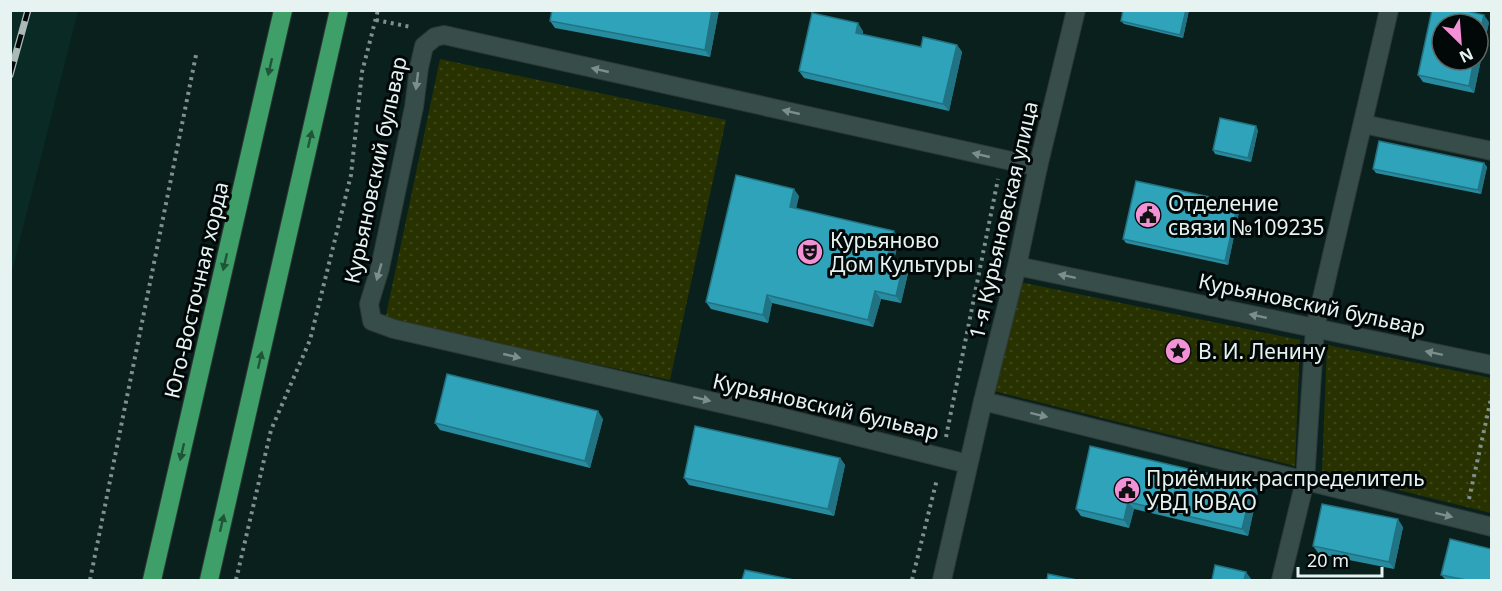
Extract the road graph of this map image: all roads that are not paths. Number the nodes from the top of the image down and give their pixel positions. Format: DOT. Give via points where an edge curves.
graph roads {
  1 [pos="283,10"];
  2 [pos="339,10"];
  3 [pos="1076,10"];
  4 [pos="1389,10"];
  5 [pos="1363,124"];
  6 [pos="1491,151"];
  7 [pos="1038,167"];
  8 [pos="1017,266"];
  9 [pos="1315,328"];
  10 [pos="1491,365"];
  11 [pos="983,401"];
  12 [pos="968,464"];
  13 [pos="1305,481"];
  14 [pos="1491,527"];
  15 [pos="152,580"];
  16 [pos="209,580"];
  17 [pos="942,580"];
  18 [pos="1281,580"];
  1 -- 15 [label="main road, Юго-Восточная хорда, one-way"];
  16 -- 2 [label="main road, one-way"];
  3 -- 7 [label="street, 1-я Курьяновская улица"];
  4 -- 5 [label="street"];
  5 -- 6 [label="street"];
  5 -- 9 [label="street"];
  7 -- 8 [label="street, 1-я Курьяновская улица"];
  7 -- 12 [label="street, Курьяновский бульвар, one-way" via="444,35 424,46 380,268 369,303 372,321"];
  9 -- 8 [label="street, Курьяновский бульвар, one-way"];
  8 -- 11 [label="street, 1-я Курьяновская улица"];
  10 -- 9 [label="street, Курьяновский бульвар, one-way"];
  9 -- 13 [label="street"];
  11 -- 12 [label="street, 1-я Курьяновская улица"];
  11 -- 13 [label="street, one-way"];
  12 -- 17 [label="street, 1-я Курьяновская улица"];
  13 -- 14 [label="street, one-way"];
  13 -- 18 [label="street"];
}
